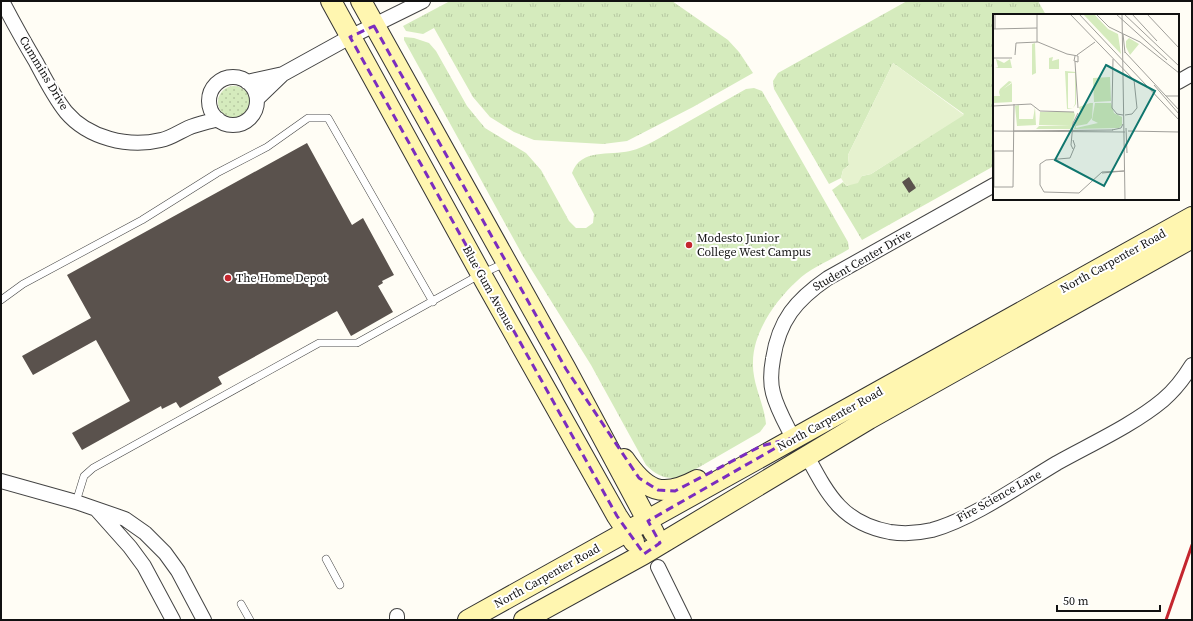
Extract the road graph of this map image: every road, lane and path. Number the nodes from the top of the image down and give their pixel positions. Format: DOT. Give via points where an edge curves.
graph roads {
  1 [pos="2,1"];
  2 [pos="331,1"];
  3 [pos="361,1"];
  4 [pos="423,1"];
  5 [pos="374,26"];
  6 [pos="350,37"];
  7 [pos="283,74"];
  8 [pos="1192,74"];
  9 [pos="1179,81"];
  10 [pos="248,82"];
  11 [pos="257,99"];
  12 [pos="210,106"];
  13 [pos="218,119"];
  14 [pos="189,127"];
  15 [pos="993,186"];
  16 [pos="1192,217"];
  17 [pos="1192,238"];
  18 [pos="507,262"];
  19 [pos="481,274"];
  20 [pos="1,300"];
  21 [pos="433,302"];
  22 [pos="1192,365"];
  23 [pos="566,369"];
  24 [pos="793,438"];
  25 [pos="807,456"];
  26 [pos="1,481"];
  27 [pos="76,502"];
  28 [pos="96,510"];
  29 [pos="648,521"];
  30 [pos="627,531"];
  31 [pos="654,555"];
  32 [pos="326,560"];
  33 [pos="340,585"];
  34 [pos="241,604"];
  35 [pos="173,620"];
  36 [pos="204,620"];
  37 [pos="250,620"];
  38 [pos="468,620"];
  39 [pos="524,620"];
  40 [pos="684,620"];
  1 -- 14 [label="street, Cummins Drive" via="56,97 67,113 82,126 101,136 130,143 161,140"];
  2 -- 6 [label="main road, Blue Gum Avenue"];
  3 -- 5 [label="main road, Blue Gum Avenue"];
  4 -- 5 [label="street"];
  5 -- 6 [label="street"];
  5 -- 18 [label="main road, Blue Gum Avenue"];
  6 -- 7 [label="street"];
  6 -- 19 [label="main road, Blue Gum Avenue"];
  7 -- 10 [label="street"];
  7 -- 11 [label="street"];
  8 -- 9 [label="street"];
  10 -- 11 [label="street"];
  10 -- 12 [label="street" via="232,77 221,81 212,90"];
  11 -- 13 [label="street" via="256,110 246,122 232,125"];
  12 -- 13 [label="street"];
  12 -- 14 [label="street, Cummins Drive"];
  13 -- 14 [label="street, Cummins Drive"];
  15 -- 24 [label="street, Student Center Drive" via="828,278 809,291 790,312 775,346 771,371 773,392"];
  16 -- 24 [label="main road, North Carpenter Road" via="868,399"];
  17 -- 25 [label="main road, North Carpenter Road"];
  18 -- 19 [label="lane"];
  18 -- 23 [label="main road, Blue Gum Avenue"];
  19 -- 21 [label="lane"];
  19 -- 30 [label="main road, Blue Gum Avenue"];
  20 -- 21 [label="lane" via="23,284 142,220 267,147 308,118 328,118"];
  21 -- 27 [label="lane" via="357,343 319,343 93,468 84,476"];
  22 -- 25 [label="street, Fire Science Lane" via="1173,391 1145,412 968,515 931,530 890,532 849,516 838,507 828,493"];
  23 -- 24 [label="main road" via="631,469 639,478 658,490 682,488 761,446"];
  23 -- 29 [label="main road, Blue Gum Avenue"];
  24 -- 29 [label="main road, North Carpenter Road"];
  25 -- 31 [label="main road, North Carpenter Road"];
  26 -- 27 [label="street"];
  27 -- 28 [label="street"];
  28 -- 35 [label="street" via="144,566"];
  28 -- 36 [label="street" via="125,519 145,533 165,553 178,571"];
  29 -- 30 [label="main road, North Carpenter Road"];
  29 -- 31 [label="main road, Blue Gum Avenue"];
  30 -- 31 [label="main road, Blue Gum Avenue"];
  30 -- 38 [label="main road, North Carpenter Road"];
  31 -- 39 [label="main road, North Carpenter Road"];
  31 -- 40 [label="street, Blue Gum Avenue"];
  32 -- 33 [label="lane"];
  34 -- 37 [label="lane"];
}
